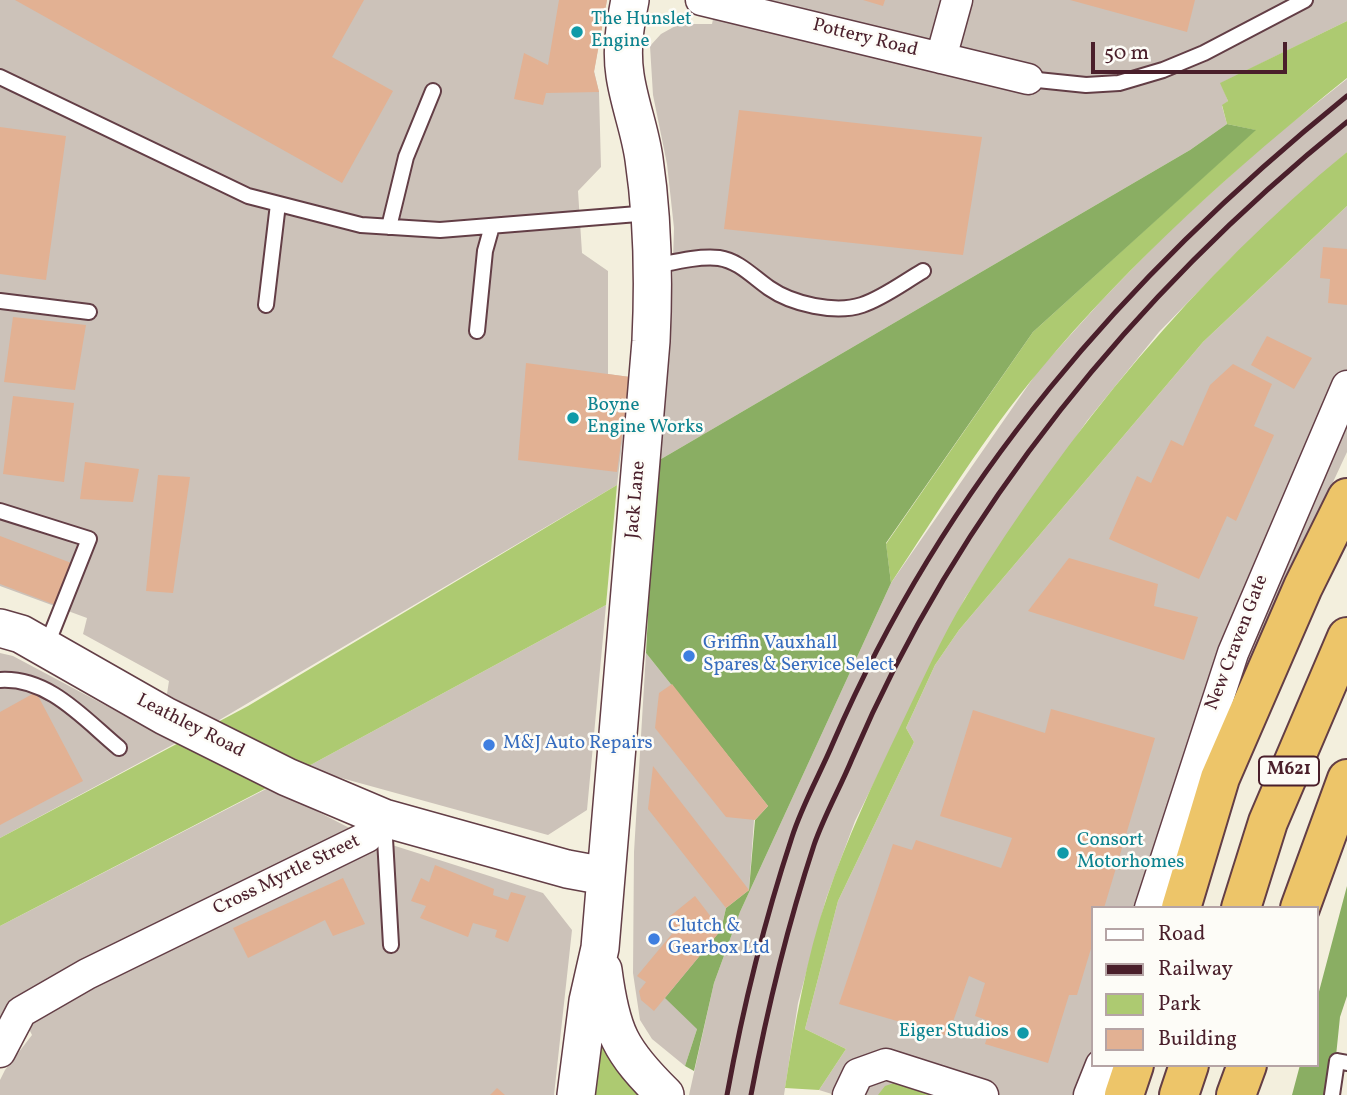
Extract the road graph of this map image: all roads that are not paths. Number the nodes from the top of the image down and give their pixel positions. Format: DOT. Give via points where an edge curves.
graph roads {
  1 [pos="630,0"];
  2 [pos="701,0"];
  3 [pos="957,0"];
  4 [pos="1305,0"];
  5 [pos="941,58"];
  6 [pos="0,77"];
  7 [pos="1028,79"];
  8 [pos="433,91"];
  9 [pos="278,204"];
  10 [pos="650,212"];
  11 [pos="492,226"];
  12 [pos="389,227"];
  13 [pos="655,266"];
  14 [pos="923,271"];
  15 [pos="0,301"];
  16 [pos="267,304"];
  17 [pos="89,312"];
  18 [pos="477,331"];
  19 [pos="1347,386"];
  20 [pos="1347,498"];
  21 [pos="0,512"];
  22 [pos="0,628"];
  23 [pos="1347,637"];
  24 [pos="46,649"];
  25 [pos="0,680"];
  26 [pos="119,748"];
  27 [pos="1347,779"];
  28 [pos="384,818"];
  29 [pos="605,876"];
  30 [pos="1151,906"];
  31 [pos="1182,906"];
  32 [pos="1242,906"];
  33 [pos="1301,906"];
  34 [pos="391,945"];
  35 [pos="600,948"];
  36 [pos="0,1052"];
  37 [pos="1347,1063"];
  38 [pos="1100,1067"];
  39 [pos="1133,1067"];
  40 [pos="1191,1067"];
  41 [pos="1192,1067"];
  42 [pos="1246,1067"];
  43 [pos="576,1095"];
  44 [pos="665,1095"];
  45 [pos="848,1095"];
  46 [pos="982,1095"];
  47 [pos="1089,1095"];
  48 [pos="1124,1095"];
  49 [pos="1179,1095"];
  50 [pos="1185,1095"];
  51 [pos="1236,1095"];
  52 [pos="1332,1095"];
  1 -- 10 [label="street, Jack Lane" via="623,33 625,74 644,156"];
  2 -- 5 [label="street, Pottery Road"];
  3 -- 5 [label="street"];
  4 -- 7 [label="lane" via="1163,71 1119,83 1086,85"];
  5 -- 7 [label="street, Pottery Road"];
  6 -- 9 [label="lane" via="248,197"];
  8 -- 12 [label="lane" via="406,157"];
  9 -- 12 [label="lane" via="361,225"];
  9 -- 16 [label="lane"];
  10 -- 11 [label="lane"];
  10 -- 13 [label="street, Jack Lane"];
  11 -- 12 [label="lane"];
  11 -- 18 [label="lane"];
  13 -- 14 [label="lane" via="720,258 771,290 807,304 835,308 861,306"];
  13 -- 29 [label="street, Jack Lane"];
  15 -- 17 [label="lane"];
  19 -- 30 [label="street, New Craven Gate" via="1233,653"];
  20 -- 31 [label="highway" via="1220,778"];
  21 -- 24 [label="lane" via="89,539"];
  22 -- 24 [label="street, Leathley Road"];
  23 -- 32 [label="highway, M621" via="1268,822"];
  24 -- 28 [label="street, Leathley Road" via="287,777"];
  25 -- 26 [label="lane" via="14,679 51,691"];
  27 -- 33 [label="highway, M621"];
  28 -- 29 [label="street"];
  28 -- 34 [label="lane"];
  28 -- 36 [label="street, Cross Myrtle Street" via="368,837 87,974 21,1012"];
  29 -- 35 [label="street, Jack Lane"];
  35 -- 43 [label="street"];
  35 -- 44 [label="street" via="617,1036 634,1065"];
  37 -- 52 [label="lane" via="1337,1061"];
  38 -- 47 [label="street"];
  39 -- 48 [label="highway"];
  40 -- 49 [label="highway"];
  41 -- 50 [label="highway"];
  42 -- 51 [label="highway"];
  45 -- 46 [label="street" via="858,1074 886,1064"];
}
